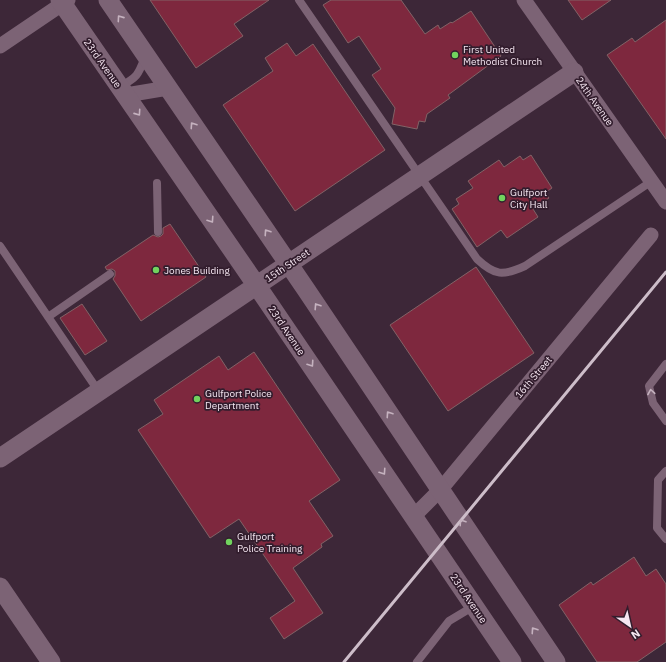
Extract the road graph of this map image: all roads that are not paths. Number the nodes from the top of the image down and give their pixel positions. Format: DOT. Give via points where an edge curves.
graph roads {
  1 [pos="108,0"];
  2 [pos="299,0"];
  3 [pos="524,0"];
  4 [pos="64,1"];
  5 [pos="0,46"];
  6 [pos="145,54"];
  7 [pos="574,72"];
  8 [pos="168,88"];
  9 [pos="123,91"];
  10 [pos="419,176"];
  11 [pos="652,181"];
  12 [pos="157,183"];
  13 [pos="666,202"];
  14 [pos="158,232"];
  15 [pos="651,235"];
  16 [pos="0,246"];
  17 [pos="288,264"];
  18 [pos="110,274"];
  19 [pos="257,286"];
  20 [pos="48,317"];
  21 [pos="666,364"];
  22 [pos="99,392"];
  23 [pos="666,421"];
  24 [pos="0,458"];
  25 [pos="666,471"];
  26 [pos="441,489"];
  27 [pos="414,516"];
  28 [pos="666,539"];
  29 [pos="0,587"];
  30 [pos="474,606"];
  31 [pos="51,662"];
  32 [pos="417,662"];
  33 [pos="512,662"];
  34 [pos="556,662"];
  6 -- 1 [label="street, one-way"];
  2 -- 10 [label="lane"];
  3 -- 7 [label="street, 24th Avenue"];
  4 -- 5 [label="street"];
  4 -- 9 [label="street, 23rd Avenue"];
  6 -- 8 [label="street"];
  6 -- 9 [label="lane" via="139,72"];
  7 -- 10 [label="street, 15th Street"];
  7 -- 11 [label="street, 24th Avenue"];
  8 -- 9 [label="street"];
  17 -- 8 [label="street, one-way"];
  9 -- 19 [label="street, 23rd Avenue, one-way"];
  10 -- 11 [label="lane" via="476,259 486,268 496,272 510,272 525,266"];
  10 -- 17 [label="street, 15th Street"];
  11 -- 13 [label="street, 24th Avenue"];
  12 -- 14 [label="lane"];
  15 -- 26 [label="street, 16th Street"];
  16 -- 20 [label="lane"];
  17 -- 19 [label="street, 15th Street"];
  26 -- 17 [label="street, one-way"];
  18 -- 20 [label="lane"];
  19 -- 22 [label="street, 15th Street"];
  19 -- 27 [label="street, 23rd Avenue, one-way"];
  20 -- 22 [label="lane"];
  23 -- 21 [label="lane, one-way" via="653,403 649,386"];
  22 -- 24 [label="street, 15th Street"];
  25 -- 28 [label="lane" via="658,480 657,528"];
  26 -- 27 [label="street, 16th Street"];
  34 -- 26 [label="street, one-way"];
  27 -- 30 [label="street, 23rd Avenue"];
  29 -- 31 [label="street"];
  30 -- 32 [label="lane" via="450,621"];
  30 -- 33 [label="street, 23rd Avenue"];
}
